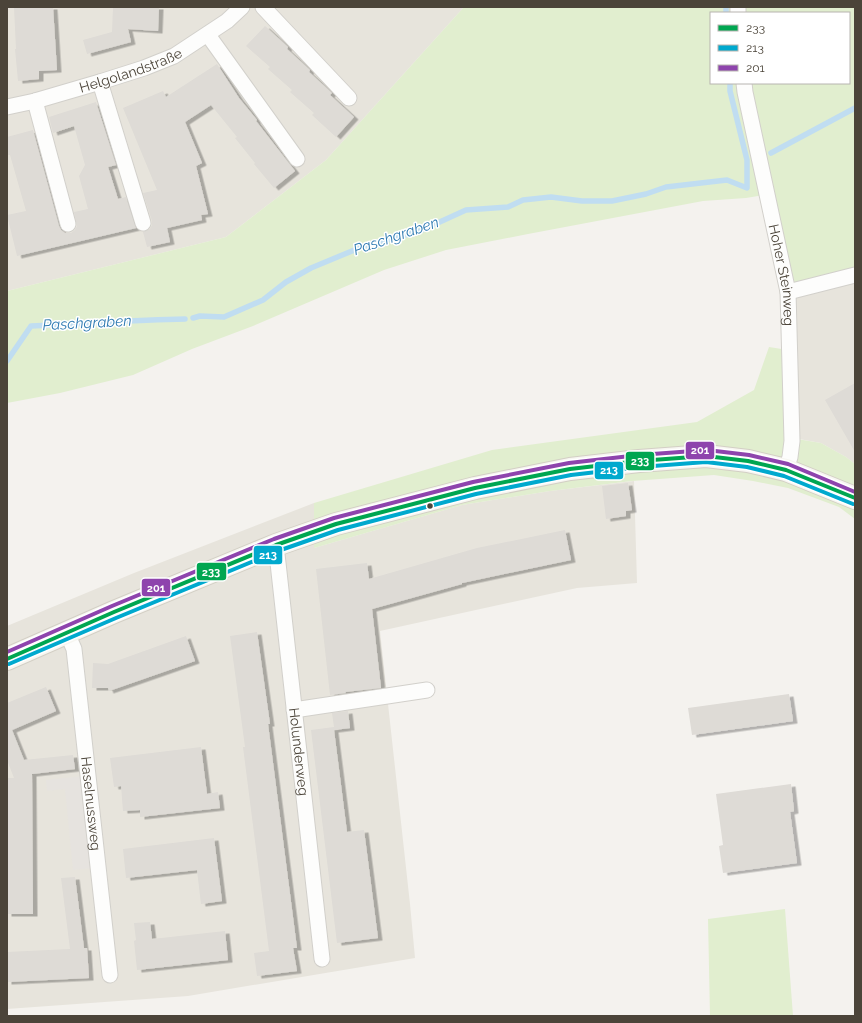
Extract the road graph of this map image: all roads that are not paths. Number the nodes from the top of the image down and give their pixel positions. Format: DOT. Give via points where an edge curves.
graph roads {
  1 [pos="242,7"];
  2 [pos="262,7"];
  3 [pos="208,35"];
  4 [pos="100,82"];
  5 [pos="744,84"];
  6 [pos="349,98"];
  7 [pos="35,101"];
  8 [pos="7,107"];
  9 [pos="297,159"];
  10 [pos="143,223"];
  11 [pos="68,224"];
  12 [pos="855,275"];
  13 [pos="788,292"];
  14 [pos="786,470"];
  15 [pos="855,498"];
  16 [pos="276,545"];
  17 [pos="67,633"];
  18 [pos="7,659"];
  19 [pos="427,690"];
  20 [pos="294,710"];
  21 [pos="322,959"];
  22 [pos="110,975"];
  1 -- 3 [label="street, Helgolandstraße"];
  2 -- 6 [label="street"];
  3 -- 4 [label="street, Helgolandstraße" via="174,56"];
  3 -- 9 [label="street"];
  4 -- 7 [label="street, Helgolandstraße"];
  4 -- 10 [label="street"];
  5 -- 13 [label="street, Hoher Steinweg"];
  7 -- 8 [label="street, Helgolandstraße"];
  7 -- 11 [label="street"];
  12 -- 13 [label="street"];
  13 -- 14 [label="street, Hoher Steinweg" via="792,441"];
  14 -- 15 [label="main road"];
  14 -- 16 [label="main road" via="748,461 706,456 570,469 475,488 336,524"];
  16 -- 17 [label="main road"];
  16 -- 20 [label="street, Holunderweg"];
  17 -- 18 [label="main road"];
  17 -- 22 [label="street, Haselnussweg" via="74,649"];
  19 -- 20 [label="street"];
  20 -- 21 [label="street, Holunderweg"];
}
